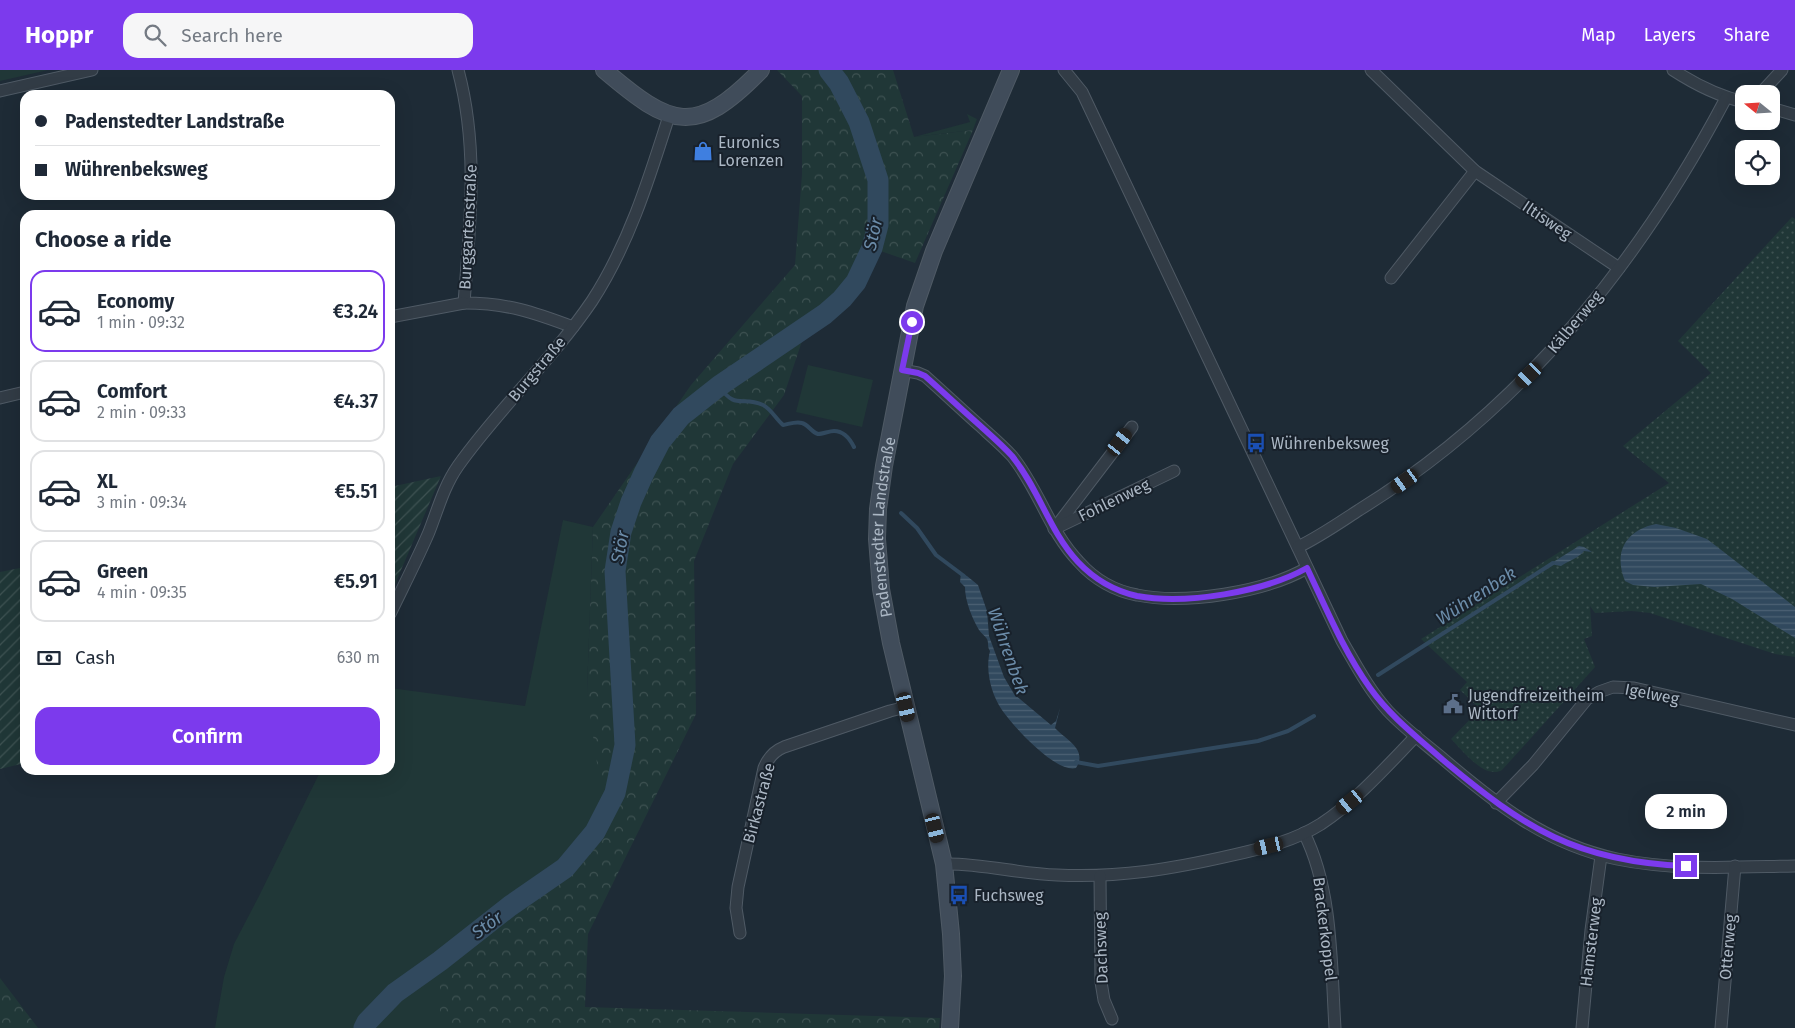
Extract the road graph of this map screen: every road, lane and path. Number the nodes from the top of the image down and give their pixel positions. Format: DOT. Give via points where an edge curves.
graph roads {
  1 [pos="92,70"];
  2 [pos="458,70"];
  3 [pos="604,70"];
  4 [pos="761,70"];
  5 [pos="1011,70"];
  6 [pos="1064,70"];
  7 [pos="1371,70"];
  8 [pos="1674,70"];
  9 [pos="1782,70"];
  10 [pos="1768,85"];
  11 [pos="0,91"];
  12 [pos="1726,98"];
  13 [pos="1735,100"];
  14 [pos="1780,111"];
  15 [pos="1795,115"];
  16 [pos="669,116"];
  17 [pos="1475,172"];
  18 [pos="1619,268"];
  19 [pos="1391,278"];
  20 [pos="464,304"];
  21 [pos="395,316"];
  22 [pos="573,327"];
  23 [pos="902,370"];
  24 [pos="20,393"];
  25 [pos="0,398"];
  26 [pos="1132,427"];
  27 [pos="1174,471"];
  28 [pos="1054,529"];
  29 [pos="1298,547"];
  30 [pos="1307,568"];
  31 [pos="395,603"];
  32 [pos="906,707"];
  33 [pos="1795,725"];
  34 [pos="1416,736"];
  35 [pos="1496,803"];
  36 [pos="1304,833"];
  37 [pos="1601,856"];
  38 [pos="944,864"];
  39 [pos="1735,866"];
  40 [pos="1795,866"];
  41 [pos="1100,876"];
  42 [pos="740,933"];
  43 [pos="1112,1019"];
  44 [pos="950,1028"];
  45 [pos="1336,1028"];
  46 [pos="1582,1028"];
  47 [pos="1721,1028"];
  1 -- 11 [label="street"];
  2 -- 20 [label="street, Burggartenstraße" via="469,128 472,171"];
  3 -- 16 [label="street" via="640,99"];
  4 -- 16 [label="street" via="718,108 696,116"];
  5 -- 23 [label="street, Padenstedter Landstraße" via="934,250 915,306"];
  6 -- 29 [label="street" via="1082,92"];
  7 -- 17 [label="street, Iltisweg"];
  8 -- 12 [label="street"];
  9 -- 10 [label="street"];
  12 -- 13 [label="street"];
  12 -- 18 [label="street, Kälberweg" via="1681,177"];
  14 -- 15 [label="street"];
  16 -- 22 [label="street, Burgstraße" via="647,184 616,259"];
  17 -- 18 [label="street, Iltisweg"];
  17 -- 19 [label="street"];
  18 -- 29 [label="street, Kälberweg" via="1545,357 1461,437 1396,487"];
  20 -- 21 [label="street"];
  20 -- 22 [label="street, Burggartenstraße" via="530,311"];
  22 -- 31 [label="street, Burgstraße" via="458,466 442,494 429,532"];
  23 -- 28 [label="street" via="925,376 1011,455 1029,480"];
  23 -- 32 [label="street, Padenstedter Landstraße" via="884,466 877,539 881,589"];
  24 -- 25 [label="street"];
  26 -- 28 [label="street, Fohlenweg"];
  27 -- 28 [label="street, Fohlenweg"];
  28 -- 30 [label="street" via="1090,574 1137,596 1195,597 1241,591 1286,578"];
  29 -- 30 [label="street"];
  30 -- 34 [label="street" via="1368,686 1388,712"];
  32 -- 38 [label="street, Padenstedter Landstraße"];
  32 -- 42 [label="street, Birkastraße" via="784,746 770,758 764,768 738,887 736,908"];
  33 -- 35 [label="street, Igelweg" via="1634,688 1606,689 1587,699 1533,765"];
  34 -- 35 [label="street"];
  34 -- 36 [label="street" via="1350,802 1328,820"];
  35 -- 37 [label="street" via="1534,829"];
  36 -- 41 [label="street" via="1269,846 1187,866"];
  36 -- 45 [label="street, Brackerkoppel" via="1314,856 1326,914"];
  37 -- 39 [label="street" via="1663,865"];
  37 -- 46 [label="street, Hamsterweg"];
  38 -- 41 [label="street" via="971,864 1054,875"];
  38 -- 44 [label="street, Padenstedter Landstraße" via="952,934"];
  39 -- 40 [label="street"];
  39 -- 47 [label="street, Otterweg"];
  41 -- 43 [label="street, Dachsweg" via="1101,982"];
}
